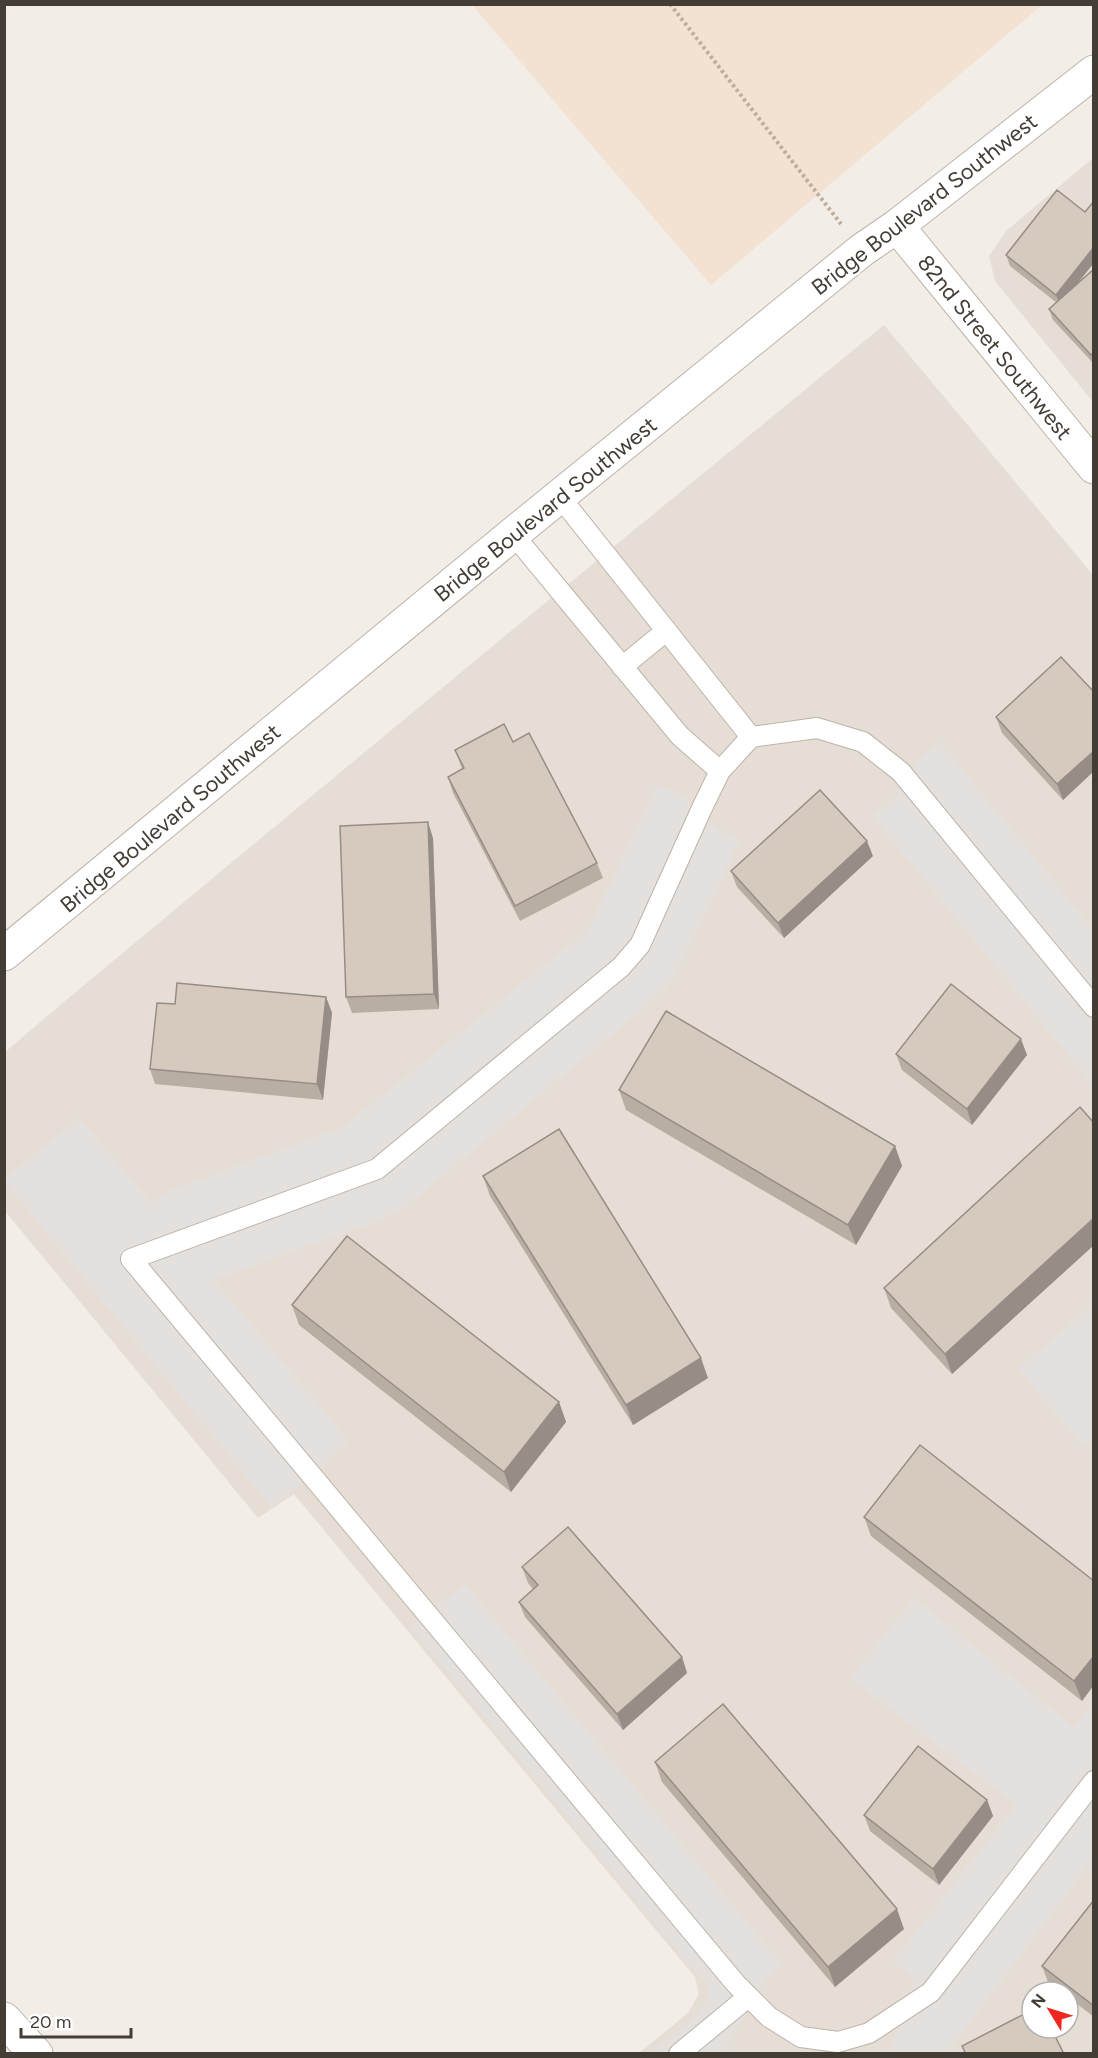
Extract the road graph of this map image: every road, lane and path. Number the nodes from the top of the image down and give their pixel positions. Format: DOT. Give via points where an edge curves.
graph roads {
  1 [pos="670,4"];
  2 [pos="1094,72"];
  3 [pos="897,226"];
  4 [pos="862,250"];
  5 [pos="1094,467"];
  6 [pos="560,497"];
  7 [pos="513,534"];
  8 [pos="666,631"];
  9 [pos="622,666"];
  10 [pos="751,737"];
  11 [pos="720,771"];
  12 [pos="4,954"];
  13 [pos="1094,1007"];
  14 [pos="1094,1781"];
  15 [pos="748,1997"];
  16 [pos="4,2019"];
  17 [pos="36,2054"];
  18 [pos="680,2054"];
  1 -- 4 [label="path"];
  2 -- 3 [label="street, Bridge Boulevard Southwest"];
  3 -- 4 [label="street, Bridge Boulevard Southwest"];
  3 -- 5 [label="street, 82nd Street Southwest"];
  4 -- 6 [label="street, Bridge Boulevard Southwest"];
  6 -- 7 [label="street, Bridge Boulevard Southwest"];
  6 -- 8 [label="lane"];
  7 -- 9 [label="lane"];
  7 -- 12 [label="street, Bridge Boulevard Southwest"];
  8 -- 9 [label="lane"];
  8 -- 10 [label="lane"];
  9 -- 11 [label="lane" via="680,736"];
  10 -- 11 [label="lane"];
  10 -- 13 [label="lane" via="817,728 863,742 894,766"];
  11 -- 15 [label="lane" via="640,945 621,967 377,1169 131,1259"];
  14 -- 15 [label="lane" via="931,1992 869,2033 838,2042 801,2037 769,2017"];
  15 -- 18 [label="lane"];
  16 -- 17 [label="street"];
}
